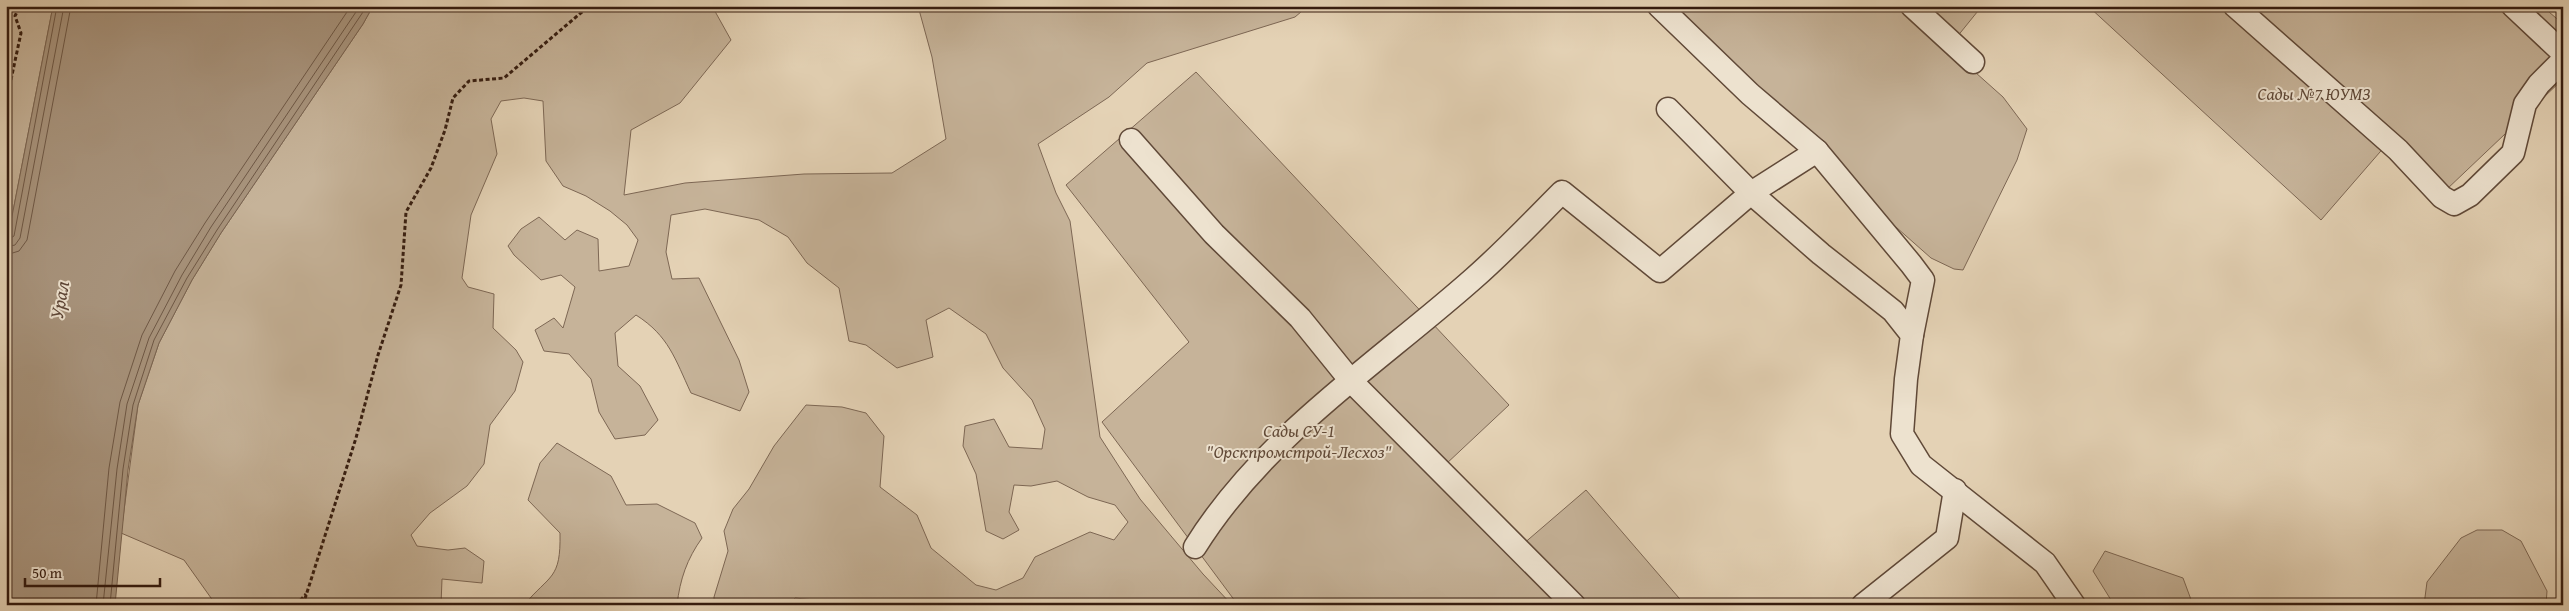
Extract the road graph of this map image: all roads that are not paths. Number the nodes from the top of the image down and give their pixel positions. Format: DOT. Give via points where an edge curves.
graph roads {
  1 [pos="1659,6"];
  2 [pos="1912,6"];
  3 [pos="2235,6"];
  4 [pos="2513,6"];
  5 [pos="2563,53"];
  6 [pos="2563,60"];
  7 [pos="1973,62"];
  8 [pos="1668,109"];
  9 [pos="1131,140"];
  10 [pos="1817,151"];
  11 [pos="1751,193"];
  12 [pos="1912,335"];
  13 [pos="1350,380"];
  14 [pos="1955,490"];
  15 [pos="1195,547"];
  16 [pos="1574,605"];
  17 [pos="1863,605"];
  18 [pos="2074,605"];
  1 -- 10 [label="lane" via="1750,94"];
  2 -- 7 [label="lane"];
  3 -- 6 [label="lane" via="2398,150 2442,197 2454,204 2470,195 2513,153 2525,104"];
  4 -- 5 [label="lane"];
  8 -- 11 [label="lane"];
  9 -- 13 [label="lane" via="1214,234 1300,318"];
  10 -- 11 [label="lane"];
  10 -- 12 [label="lane" via="1923,280"];
  11 -- 12 [label="lane" via="1893,311"];
  11 -- 13 [label="lane" via="1660,271 1562,192 1473,278"];
  12 -- 14 [label="lane" via="1902,434 1921,465"];
  13 -- 15 [label="lane" via="1277,446 1216,512"];
  13 -- 16 [label="lane"];
  14 -- 17 [label="lane" via="1947,538"];
  14 -- 18 [label="lane" via="2045,563"];
}
